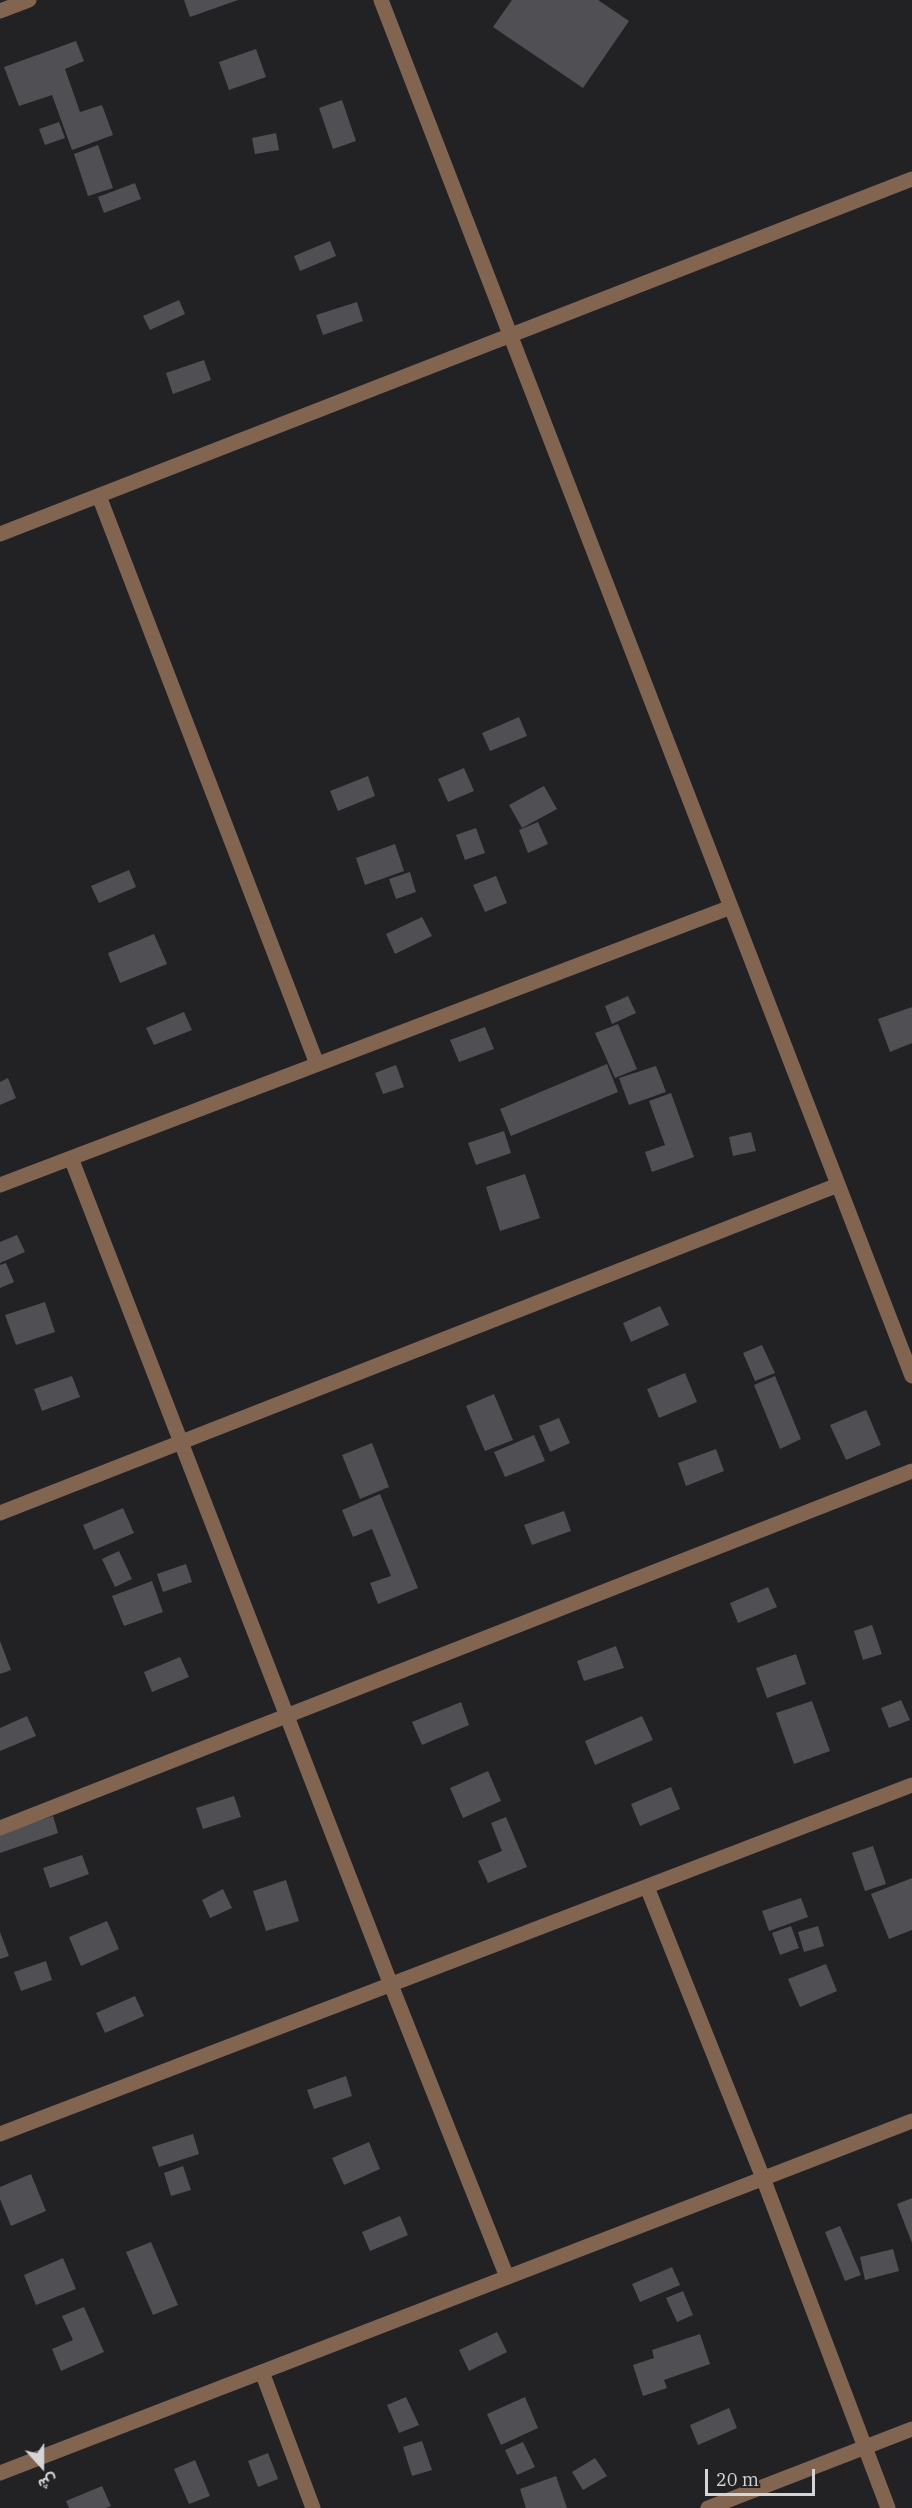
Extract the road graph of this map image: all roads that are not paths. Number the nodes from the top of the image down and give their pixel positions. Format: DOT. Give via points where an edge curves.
graph roads {
  1 [pos="29,0"];
  2 [pos="381,0"];
  3 [pos="0,11"];
  4 [pos="912,179"];
  5 [pos="510,335"];
  6 [pos="99,496"];
  7 [pos="0,534"];
  8 [pos="731,907"];
  9 [pos="317,1064"];
  10 [pos="71,1158"];
  11 [pos="0,1185"];
  12 [pos="838,1185"];
  13 [pos="912,1376"];
  14 [pos="181,1442"];
  15 [pos="912,1471"];
  16 [pos="0,1513"];
  17 [pos="287,1716"];
  18 [pos="912,1785"];
  19 [pos="0,1828"];
  20 [pos="647,1887"];
  21 [pos="391,1985"];
  22 [pos="912,2121"];
  23 [pos="0,2134"];
  24 [pos="763,2178"];
  25 [pos="507,2277"];
  26 [pos="262,2372"];
  27 [pos="912,2430"];
  28 [pos="865,2448"];
  29 [pos="0,2473"];
  30 [pos="313,2508"];
  31 [pos="708,2508"];
  32 [pos="888,2508"];
  1 -- 3 [label="street"];
  2 -- 5 [label="street"];
  4 -- 5 [label="street"];
  5 -- 6 [label="street"];
  5 -- 8 [label="street"];
  6 -- 7 [label="street"];
  6 -- 9 [label="street"];
  8 -- 9 [label="street"];
  8 -- 12 [label="street"];
  9 -- 10 [label="street"];
  10 -- 11 [label="street"];
  10 -- 14 [label="street"];
  12 -- 13 [label="street"];
  12 -- 14 [label="street"];
  14 -- 16 [label="street"];
  14 -- 17 [label="street"];
  15 -- 17 [label="street"];
  17 -- 19 [label="street"];
  17 -- 21 [label="street"];
  18 -- 20 [label="street"];
  20 -- 21 [label="street"];
  20 -- 24 [label="street"];
  21 -- 23 [label="street"];
  21 -- 25 [label="street"];
  22 -- 24 [label="street"];
  24 -- 25 [label="street"];
  24 -- 28 [label="street"];
  25 -- 26 [label="street"];
  26 -- 29 [label="street"];
  26 -- 30 [label="street"];
  27 -- 28 [label="street"];
  28 -- 31 [label="street"];
  28 -- 32 [label="street"];
}
